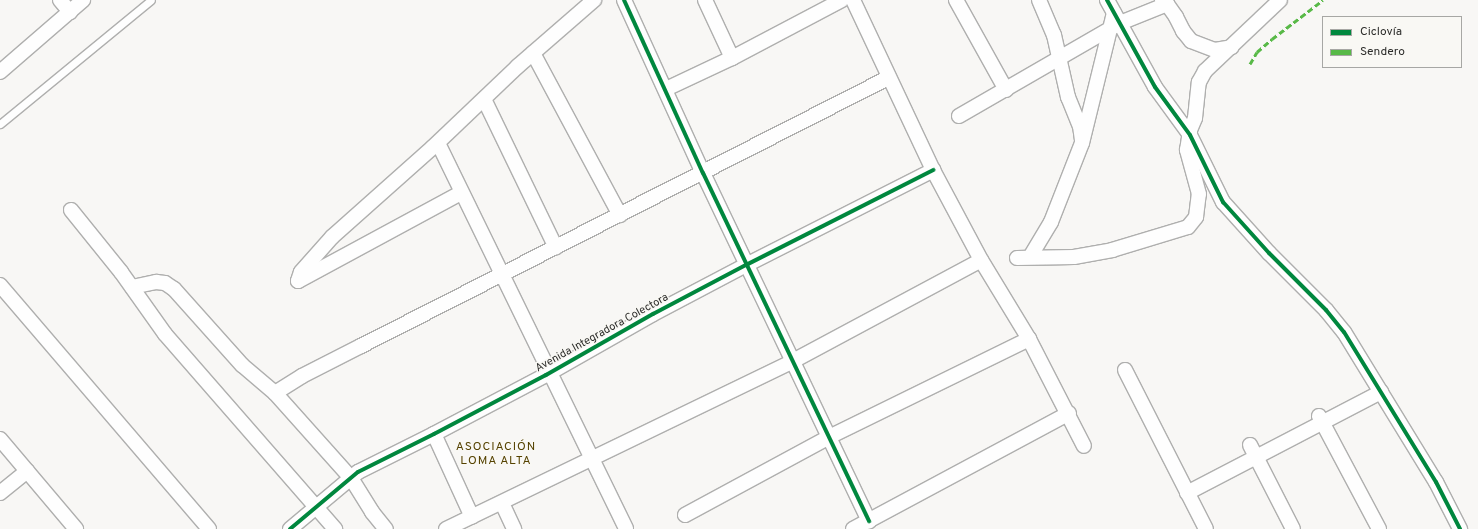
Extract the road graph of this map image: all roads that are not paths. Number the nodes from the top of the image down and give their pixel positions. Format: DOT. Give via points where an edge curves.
graph roads {
  1 [pos="60,0"];
  2 [pos="83,0"];
  3 [pos="151,0"];
  4 [pos="594,0"];
  5 [pos="624,0"];
  6 [pos="705,0"];
  7 [pos="842,0"];
  8 [pos="853,0"];
  9 [pos="956,0"];
  10 [pos="1039,0"];
  11 [pos="1107,0"];
  12 [pos="1280,0"];
  13 [pos="1164,2"];
  14 [pos="70,12"];
  15 [pos="1115,21"];
  16 [pos="1232,47"];
  17 [pos="533,53"];
  18 [pos="732,58"];
  19 [pos="1060,58"];
  20 [pos="2,66"];
  21 [pos="888,78"];
  22 [pos="666,89"];
  23 [pos="1006,90"];
  24 [pos="484,99"];
  25 [pos="959,116"];
  26 [pos="0,124"];
  27 [pos="1190,135"];
  28 [pos="438,142"];
  29 [pos="1082,143"];
  30 [pos="934,170"];
  31 [pos="703,173"];
  32 [pos="462,193"];
  33 [pos="70,210"];
  34 [pos="620,215"];
  35 [pos="556,248"];
  36 [pos="980,260"];
  37 [pos="748,264"];
  38 [pos="502,275"];
  39 [pos="0,285"];
  40 [pos="132,288"];
  41 [pos="1029,339"];
  42 [pos="793,361"];
  43 [pos="1125,370"];
  44 [pos="550,373"];
  45 [pos="1381,392"];
  46 [pos="275,393"];
  47 [pos="1069,413"];
  48 [pos="1321,420"];
  49 [pos="434,434"];
  50 [pos="829,438"];
  51 [pos="0,439"];
  52 [pos="1250,445"];
  53 [pos="1084,446"];
  54 [pos="1256,457"];
  55 [pos="592,460"];
  56 [pos="27,471"];
  57 [pos="351,478"];
  58 [pos="0,493"];
  59 [pos="1187,493"];
  60 [pos="502,503"];
  61 [pos="317,507"];
  62 [pos="685,515"];
  63 [pos="472,517"];
  64 [pos="869,520"];
  65 [pos="76,529"];
  66 [pos="209,529"];
  67 [pos="290,529"];
  68 [pos="335,529"];
  69 [pos="386,529"];
  70 [pos="446,529"];
  71 [pos="514,529"];
  72 [pos="626,529"];
  73 [pos="853,529"];
  74 [pos="1206,529"];
  75 [pos="1293,529"];
  76 [pos="1379,529"];
  77 [pos="1460,529"];
  1 -- 14 [label="street"];
  2 -- 14 [label="street"];
  3 -- 26 [label="lane"];
  4 -- 17 [label="street"];
  5 -- 22 [label="street"];
  6 -- 18 [label="street"];
  7 -- 18 [label="street"];
  8 -- 21 [label="street"];
  9 -- 23 [label="street"];
  10 -- 19 [label="street" via="1054,35"];
  11 -- 15 [label="street"];
  12 -- 16 [label="street"];
  13 -- 15 [label="street"];
  13 -- 16 [label="street" via="1191,41 1215,50"];
  14 -- 20 [label="street"];
  15 -- 19 [label="street"];
  15 -- 27 [label="street" via="1155,87"];
  15 -- 29 [label="street"];
  16 -- 27 [label="street" via="1205,71 1199,82 1195,118"];
  17 -- 24 [label="street"];
  17 -- 34 [label="street"];
  18 -- 22 [label="street"];
  19 -- 23 [label="street"];
  19 -- 29 [label="street" via="1068,97 1080,126"];
  21 -- 30 [label="street"];
  21 -- 31 [label="street"];
  22 -- 31 [label="street"];
  23 -- 25 [label="street"];
  24 -- 28 [label="street"];
  24 -- 35 [label="street"];
  27 -- 29 [label="street" via="1187,150 1199,194 1196,217 1188,227 1112,250 1074,257 1023,258 1051,222"];
  27 -- 45 [label="street" via="1223,202 1326,310 1344,332"];
  28 -- 32 [label="street"];
  28 -- 32 [label="street" via="332,238 301,272 296,282"];
  30 -- 36 [label="street"];
  30 -- 37 [label="street, Avenida Integradora Colectora"];
  31 -- 34 [label="street"];
  31 -- 37 [label="street"];
  32 -- 38 [label="street"];
  33 -- 40 [label="street"];
  34 -- 35 [label="street"];
  35 -- 38 [label="street"];
  36 -- 41 [label="street"];
  36 -- 42 [label="street"];
  37 -- 42 [label="street"];
  37 -- 44 [label="street, Avenida Integradora Colectora" via="653,314"];
  38 -- 44 [label="street"];
  38 -- 46 [label="street" via="335,359"];
  39 -- 66 [label="street"];
  40 -- 46 [label="street" via="156,282 165,283 174,289 242,365"];
  40 -- 61 [label="street" via="165,334"];
  41 -- 47 [label="street"];
  41 -- 50 [label="street"];
  42 -- 50 [label="street"];
  42 -- 55 [label="street"];
  43 -- 59 [label="street"];
  44 -- 49 [label="street, Avenida Integradora Colectora"];
  44 -- 55 [label="street"];
  45 -- 48 [label="street"];
  45 -- 77 [label="street" via="1436,482"];
  46 -- 57 [label="street"];
  47 -- 53 [label="street"];
  47 -- 64 [label="street"];
  48 -- 54 [label="street"];
  48 -- 76 [label="street"];
  49 -- 57 [label="street, Avenida Integradora Colectora" via="358,472"];
  49 -- 63 [label="street"];
  50 -- 62 [label="street"];
  50 -- 64 [label="street"];
  51 -- 56 [label="street"];
  52 -- 54 [label="street"];
  54 -- 59 [label="street"];
  54 -- 75 [label="street"];
  55 -- 60 [label="street"];
  55 -- 72 [label="street"];
  56 -- 58 [label="street"];
  56 -- 65 [label="street"];
  57 -- 61 [label="street, Avenida Integradora Colectora"];
  57 -- 69 [label="street"];
  59 -- 74 [label="street"];
  60 -- 63 [label="street"];
  60 -- 71 [label="street"];
  61 -- 67 [label="street, Avenida Integradora Colectora"];
  61 -- 68 [label="street"];
  63 -- 70 [label="street"];
  64 -- 73 [label="street"];
}
